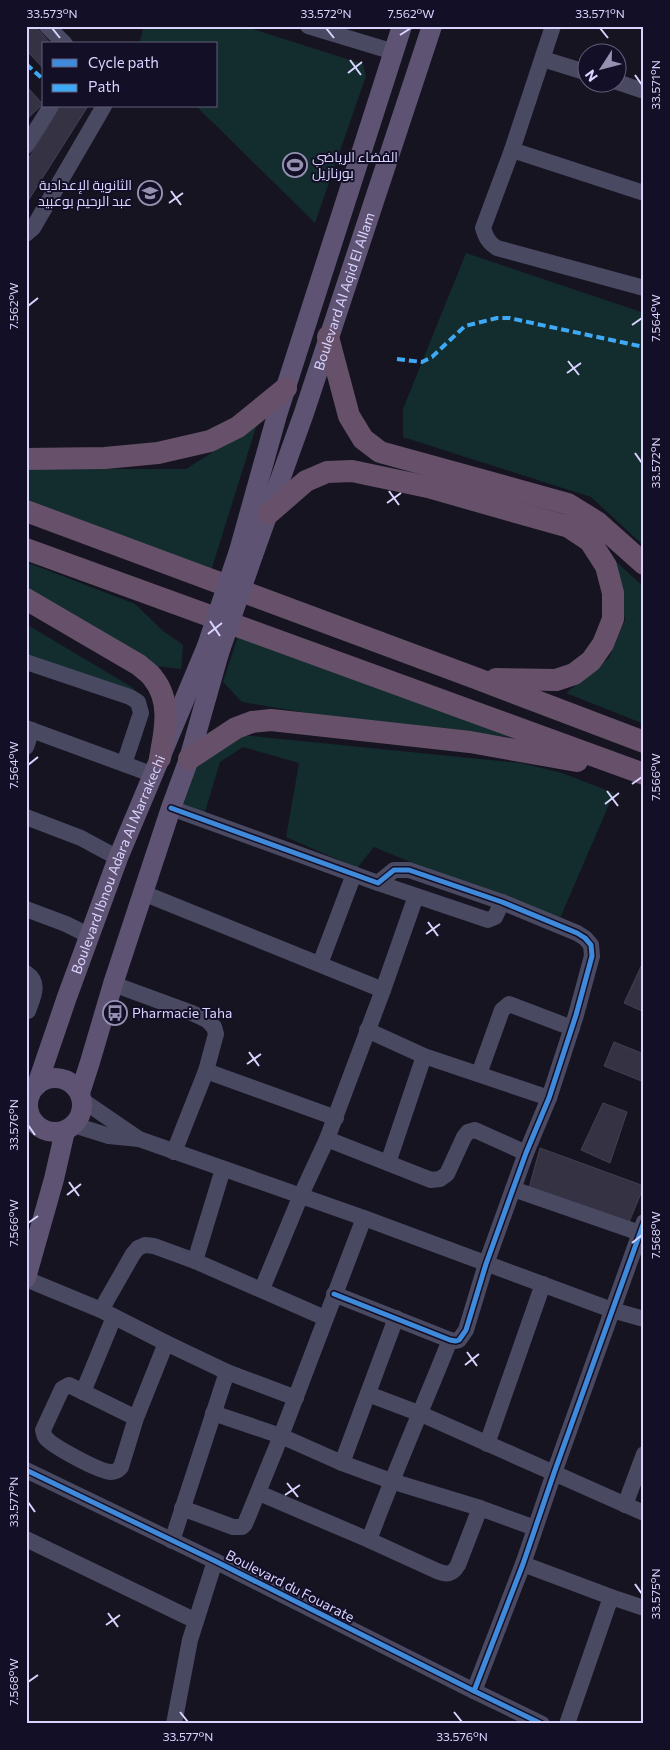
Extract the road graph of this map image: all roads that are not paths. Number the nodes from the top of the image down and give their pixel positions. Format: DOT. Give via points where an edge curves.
graph roads {
  1 [pos="47,26"];
  2 [pos="308,26"];
  3 [pos="402,26"];
  4 [pos="432,26"];
  5 [pos="553,26"];
  6 [pos="63,42"];
  7 [pos="394,52"];
  8 [pos="543,60"];
  9 [pos="578,70"];
  10 [pos="628,86"];
  11 [pos="644,91"];
  12 [pos="50,108"];
  13 [pos="103,108"];
  14 [pos="28,139"];
  15 [pos="512,150"];
  16 [pos="644,193"];
  17 [pos="26,234"];
  18 [pos="644,288"];
  19 [pos="328,337"];
  20 [pos="286,388"];
  21 [pos="26,459"];
  22 [pos="26,511"];
  23 [pos="268,514"];
  24 [pos="26,549"];
  25 [pos="246,553"];
  26 [pos="644,564"];
  27 [pos="26,599"];
  28 [pos="213,650"];
  29 [pos="26,662"];
  30 [pos="478,679"];
  31 [pos="29,729"];
  32 [pos="644,742"];
  33 [pos="26,748"];
  34 [pos="190,759"];
  35 [pos="124,764"];
  36 [pos="157,766"];
  37 [pos="644,776"];
  38 [pos="171,808"];
  39 [pos="26,817"];
  40 [pos="118,858"];
  41 [pos="354,874"];
  42 [pos="378,883"];
  43 [pos="143,893"];
  44 [pos="416,896"];
  45 [pos="502,902"];
  46 [pos="26,909"];
  47 [pos="90,936"];
  48 [pos="320,964"];
  49 [pos="26,973"];
  50 [pos="113,984"];
  51 [pos="383,990"];
  52 [pos="28,1011"];
  53 [pos="572,1028"];
  54 [pos="367,1030"];
  55 [pos="424,1056"];
  56 [pos="206,1071"];
  57 [pos="479,1074"];
  58 [pos="37,1085"];
  59 [pos="81,1096"];
  60 [pos="549,1098"];
  61 [pos="336,1118"];
  62 [pos="28,1124"];
  63 [pos="70,1128"];
  64 [pos="327,1139"];
  65 [pos="139,1140"];
  66 [pos="174,1152"];
  67 [pos="526,1153"];
  68 [pos="388,1163"];
  69 [pos="223,1169"];
  70 [pos="513,1189"];
  71 [pos="301,1195"];
  72 [pos="364,1218"];
  73 [pos="642,1228"];
  74 [pos="195,1261"];
  75 [pos="486,1264"];
  76 [pos="26,1279"];
  77 [pos="543,1284"];
  78 [pos="262,1289"];
  79 [pos="334,1294"];
  80 [pos="612,1310"];
  81 [pos="108,1314"];
  82 [pos="325,1318"];
  83 [pos="396,1318"];
  84 [pos="644,1320"];
  85 [pos="450,1340"];
  86 [pos="166,1343"];
  87 [pos="227,1372"];
  88 [pos="83,1392"];
  89 [pos="368,1394"];
  90 [pos="296,1398"];
  91 [pos="213,1413"];
  92 [pos="421,1414"];
  93 [pos="136,1418"];
  94 [pos="281,1436"];
  95 [pos="487,1444"];
  96 [pos="644,1454"];
  97 [pos="342,1463"];
  98 [pos="26,1470"];
  99 [pos="554,1473"];
  100 [pos="391,1481"];
  101 [pos="259,1493"];
  102 [pos="625,1505"];
  103 [pos="182,1508"];
  104 [pos="480,1508"];
  105 [pos="644,1513"];
  106 [pos="535,1528"];
  107 [pos="26,1539"];
  108 [pos="369,1540"];
  109 [pos="172,1541"];
  110 [pos="215,1561"];
  111 [pos="523,1564"];
  112 [pos="611,1598"];
  113 [pos="644,1608"];
  114 [pos="196,1621"];
  115 [pos="474,1691"];
  116 [pos="174,1724"];
  117 [pos="542,1724"];
  118 [pos="567,1724"];
  1 -- 6 [label="street"];
  2 -- 7 [label="street"];
  3 -- 7 [label="main road, Boulevard Al Aqid El Allam"];
  4 -- 19 [label="main road, Boulevard Al Aqid El Allam"];
  5 -- 8 [label="street"];
  7 -- 20 [label="main road, Boulevard Al Aqid El Allam"];
  8 -- 9 [label="street"];
  8 -- 15 [label="street"];
  10 -- 11 [label="street"];
  12 -- 14 [label="street"];
  13 -- 17 [label="street" via="33,228"];
  15 -- 16 [label="street"];
  15 -- 18 [label="street" via="483,228 490,244"];
  19 -- 23 [label="main road, Boulevard Al Aqid El Allam"];
  19 -- 26 [label="highway" via="349,416 363,439 380,452 568,504 597,522"];
  20 -- 21 [label="highway" via="238,427 210,441 158,453 105,458"];
  20 -- 25 [label="main road, Boulevard Al Aqid El Allam"];
  22 -- 30 [label="highway"];
  23 -- 25 [label="main road, Boulevard Al Aqid El Allam"];
  23 -- 30 [label="highway" via="306,481 327,472 352,471 428,487 560,524 590,541 606,566 613,593 613,620 603,644 591,661 574,674 556,680"];
  24 -- 37 [label="highway"];
  25 -- 28 [label="main road, bridge"];
  27 -- 36 [label="highway" via="139,665 154,678 164,697 166,719"];
  28 -- 34 [label="main road, Boulevard Ibnou Adara Al Marrakechi"];
  28 -- 36 [label="main road, Boulevard Ibnou Adara Al Marrakechi"];
  29 -- 35 [label="street" via="138,702 141,713"];
  30 -- 32 [label="highway"];
  31 -- 33 [label="street"];
  31 -- 35 [label="street"];
  34 -- 37 [label="highway" via="236,728 271,720 470,742"];
  34 -- 38 [label="main road, Boulevard Ibnou Adara Al Marrakechi"];
  35 -- 36 [label="street"];
  36 -- 40 [label="main road, Boulevard Ibnou Adara Al Marrakechi"];
  38 -- 41 [label="street"];
  38 -- 43 [label="main road, Boulevard Ibnou Adara Al Marrakechi"];
  39 -- 40 [label="street" via="82,838"];
  40 -- 47 [label="main road, Boulevard Ibnou Adara Al Marrakechi"];
  41 -- 42 [label="street"];
  41 -- 48 [label="street"];
  42 -- 44 [label="street"];
  42 -- 45 [label="street" via="394,870 409,870"];
  43 -- 48 [label="street"];
  43 -- 50 [label="main road, Boulevard Ibnou Adara Al Marrakechi"];
  44 -- 45 [label="street" via="488,920 495,917"];
  44 -- 51 [label="street"];
  45 -- 53 [label="street" via="577,933 591,945 592,956"];
  46 -- 47 [label="street"];
  47 -- 58 [label="main road, Boulevard Ibnou Adara Al Marrakechi"];
  48 -- 51 [label="street"];
  49 -- 52 [label="street" via="35,982"];
  50 -- 56 [label="street" via="207,1020 216,1034"];
  50 -- 59 [label="main road, Boulevard Ibnou Adara Al Marrakechi"];
  51 -- 54 [label="street"];
  53 -- 57 [label="street" via="509,1004 502,1010"];
  53 -- 60 [label="street"];
  54 -- 55 [label="street"];
  54 -- 61 [label="street"];
  55 -- 57 [label="street"];
  55 -- 68 [label="street"];
  56 -- 61 [label="street"];
  56 -- 66 [label="street"];
  57 -- 60 [label="street"];
  58 -- 59 [label="main road" via="56,1078 65,1080 74,1085"];
  58 -- 62 [label="main road" via="29,1100"];
  59 -- 63 [label="main road" via="80,1118"];
  59 -- 65 [label="street"];
  60 -- 67 [label="street"];
  61 -- 64 [label="street"];
  62 -- 63 [label="main road" via="55,1132"];
  63 -- 65 [label="street"];
  63 -- 76 [label="main road"];
  64 -- 68 [label="street"];
  64 -- 71 [label="street"];
  65 -- 66 [label="street"];
  66 -- 69 [label="street"];
  67 -- 68 [label="street" via="475,1130 464,1137 447,1174 440,1179 431,1180"];
  67 -- 70 [label="street"];
  69 -- 71 [label="street"];
  69 -- 74 [label="street"];
  70 -- 73 [label="street"];
  70 -- 75 [label="street"];
  71 -- 72 [label="street"];
  71 -- 78 [label="street"];
  72 -- 75 [label="street"];
  72 -- 79 [label="street"];
  73 -- 80 [label="street"];
  74 -- 78 [label="street"];
  74 -- 81 [label="street" via="154,1246 138,1248 126,1264"];
  75 -- 77 [label="street"];
  75 -- 85 [label="street" via="466,1330 459,1340"];
  76 -- 81 [label="street"];
  77 -- 80 [label="street"];
  77 -- 95 [label="street"];
  78 -- 82 [label="street"];
  79 -- 82 [label="street"];
  79 -- 83 [label="street"];
  80 -- 84 [label="street"];
  80 -- 99 [label="street"];
  81 -- 86 [label="street"];
  81 -- 88 [label="street"];
  82 -- 90 [label="street"];
  83 -- 85 [label="street"];
  83 -- 89 [label="street"];
  85 -- 92 [label="street"];
  86 -- 87 [label="street"];
  86 -- 93 [label="street"];
  87 -- 90 [label="street"];
  87 -- 91 [label="street"];
  88 -- 93 [label="street"];
  88 -- 93 [label="street" via="64,1386 43,1430 47,1439 101,1470 118,1471 121,1467"];
  89 -- 92 [label="street"];
  89 -- 97 [label="street"];
  90 -- 94 [label="street"];
  91 -- 94 [label="street"];
  91 -- 103 [label="street"];
  92 -- 95 [label="street"];
  92 -- 100 [label="street"];
  94 -- 97 [label="street"];
  94 -- 101 [label="street"];
  95 -- 99 [label="street"];
  96 -- 102 [label="street"];
  97 -- 100 [label="street"];
  98 -- 109 [label="street, Boulevard du Fouarate"];
  99 -- 102 [label="street"];
  99 -- 106 [label="street"];
  100 -- 104 [label="street"];
  100 -- 108 [label="street"];
  101 -- 103 [label="street" via="242,1527 236,1528"];
  101 -- 108 [label="street"];
  102 -- 105 [label="street"];
  103 -- 109 [label="street"];
  104 -- 106 [label="street"];
  104 -- 108 [label="street" via="458,1565 450,1574"];
  106 -- 111 [label="street"];
  107 -- 114 [label="street"];
  109 -- 110 [label="street, Boulevard du Fouarate"];
  110 -- 114 [label="street"];
  110 -- 115 [label="street, Boulevard du Fouarate"];
  111 -- 112 [label="street"];
  111 -- 115 [label="street"];
  112 -- 113 [label="street"];
  112 -- 118 [label="street"];
  114 -- 116 [label="street"];
  115 -- 117 [label="street, Boulevard du Fouarate"];
}
